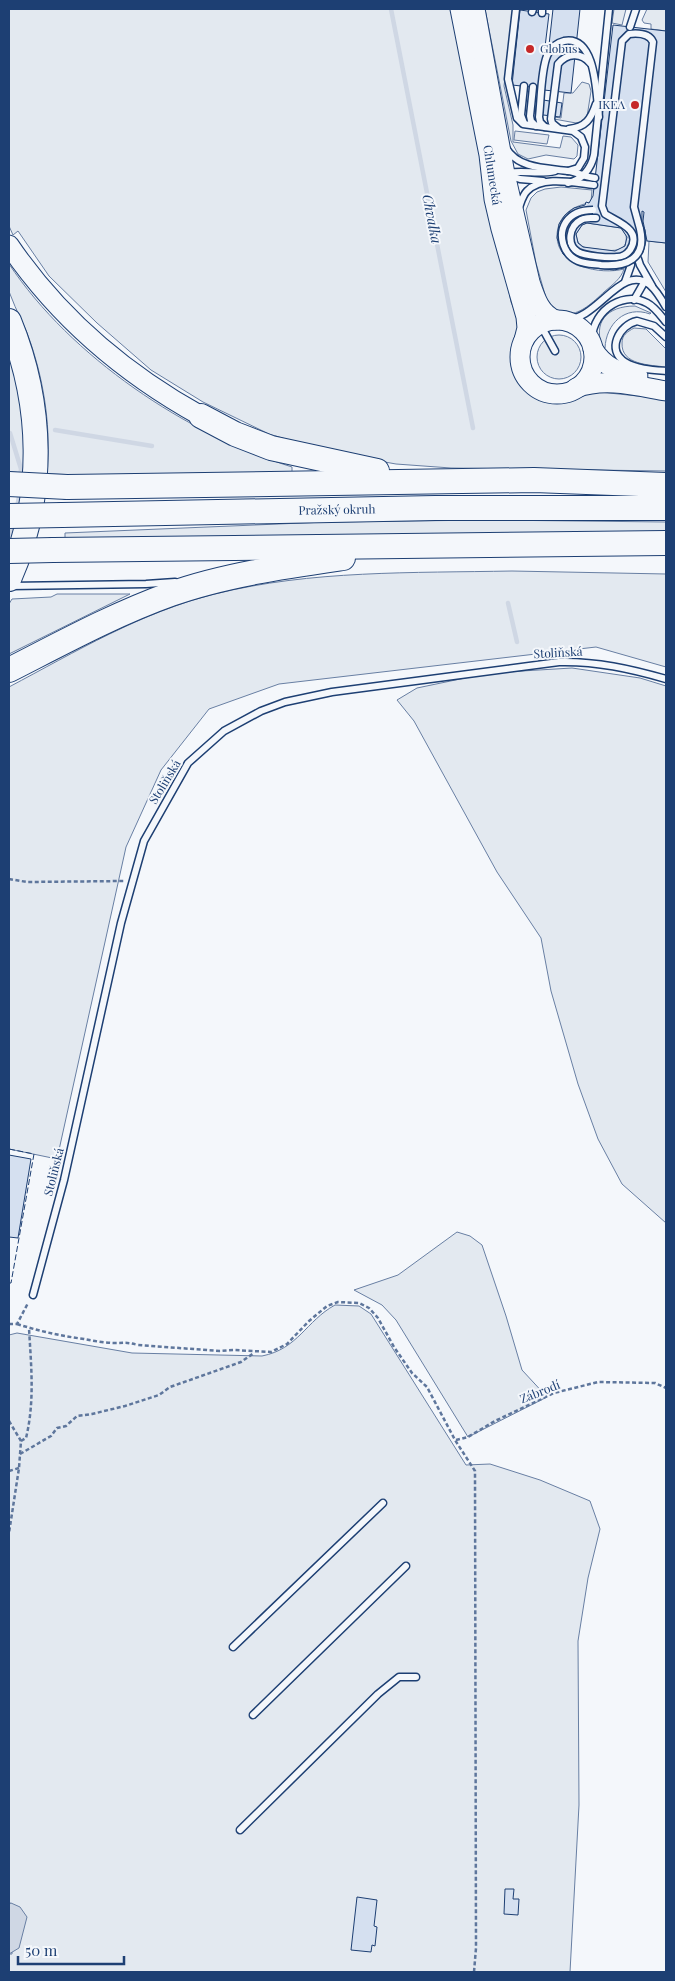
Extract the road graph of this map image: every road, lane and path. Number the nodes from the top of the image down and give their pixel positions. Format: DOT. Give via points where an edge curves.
graph roads {
  1 [pos="460,9"];
  2 [pos="475,9"];
  3 [pos="516,9"];
  4 [pos="609,9"];
  5 [pos="636,9"];
  6 [pos="630,26"];
  7 [pos="591,64"];
  8 [pos="602,84"];
  9 [pos="524,86"];
  10 [pos="534,87"];
  11 [pos="597,102"];
  12 [pos="599,117"];
  13 [pos="527,125"];
  14 [pos="536,126"];
  15 [pos="546,127"];
  16 [pos="562,129"];
  17 [pos="499,135"];
  18 [pos="489,155"];
  19 [pos="566,171"];
  20 [pos="505,174"];
  21 [pos="583,175"];
  22 [pos="551,182"];
  23 [pos="568,183"];
  24 [pos="494,199"];
  25 [pos="593,210"];
  26 [pos="596,218"];
  27 [pos="514,220"];
  28 [pos="9,245"];
  29 [pos="638,259"];
  30 [pos="631,265"];
  31 [pos="646,279"];
  32 [pos="625,282"];
  33 [pos="634,300"];
  34 [pos="666,307"];
  35 [pos="9,321"];
  36 [pos="553,321"];
  37 [pos="666,322"];
  38 [pos="666,337"];
  39 [pos="524,340"];
  40 [pos="592,347"];
  41 [pos="554,351"];
  42 [pos="666,371"];
  43 [pos="666,379"];
  44 [pos="576,388"];
  45 [pos="666,391"];
  46 [pos="201,416"];
  47 [pos="425,481"];
  48 [pos="9,484"];
  49 [pos="666,485"];
  50 [pos="666,508"];
  51 [pos="9,516"];
  52 [pos="666,543"];
  53 [pos="431,545"];
  54 [pos="9,551"];
  55 [pos="238,577"];
  56 [pos="9,579"];
  57 [pos="9,586"];
  58 [pos="9,670"];
  59 [pos="666,679"];
  60 [pos="9,879"];
  61 [pos="133,881"];
  62 [pos="33,1295"];
  63 [pos="9,1324"];
  64 [pos="17,1324"];
  65 [pos="29,1328"];
  66 [pos="254,1352"];
  67 [pos="666,1388"];
  68 [pos="9,1421"];
  69 [pos="455,1440"];
  70 [pos="21,1441"];
  71 [pos="20,1454"];
  72 [pos="19,1468"];
  73 [pos="9,1472"];
  74 [pos="384,1503"];
  75 [pos="9,1533"];
  76 [pos="406,1566"];
  77 [pos="233,1647"];
  78 [pos="416,1677"];
  79 [pos="253,1716"];
  80 [pos="240,1830"];
  81 [pos="474,1972"];
  1 -- 18 [label="main road, Chlumecká"];
  2 -- 17 [label="main road, Chlumecká"];
  3 -- 13 [label="lane" via="508,84 517,118"];
  4 -- 8 [label="lane"];
  5 -- 6 [label="lane"];
  7 -- 11 [label="lane"];
  7 -- 15 [label="lane" via="588,52 573,41 562,42 550,49 545,63 539,117"];
  7 -- 16 [label="lane" via="583,57 572,55 558,64 551,119 554,127"];
  8 -- 11 [label="lane"];
  8 -- 12 [label="lane"];
  9 -- 13 [label="lane" via="521,115"];
  10 -- 14 [label="lane" via="530,121"];
  11 -- 12 [label="lane"];
  11 -- 16 [label="lane" via="588,122 577,128"];
  12 -- 21 [label="lane" via="593,162"];
  13 -- 14 [label="lane"];
  14 -- 15 [label="lane"];
  15 -- 16 [label="lane"];
  16 -- 19 [label="lane" via="581,137 585,148 578,168"];
  17 -- 19 [label="lane" via="508,152 517,160"];
  17 -- 20 [label="main road, Chlumecká"];
  18 -- 20 [label="lane"];
  18 -- 24 [label="main road, Chlumecká"];
  19 -- 20 [label="lane"];
  19 -- 21 [label="lane"];
  20 -- 22 [label="lane"];
  20 -- 24 [label="lane" via="496,186"];
  20 -- 27 [label="main road, Chlumecká"];
  21 -- 23 [label="lane"];
  21 -- 23 [label="lane" via="594,182"];
  22 -- 23 [label="lane"];
  22 -- 27 [label="lane" via="539,184 526,192"];
  24 -- 39 [label="main road, Chlumecká" via="526,318"];
  25 -- 26 [label="lane, bridge" via="573,215 565,223 562,240 565,249 580,262 614,266 627,263 641,246 634,208 653,42 648,36 631,34 622,41 602,206 605,214 631,230 632,245 627,253 620,257 584,254 574,248 571,241 573,227 582,219"];
  27 -- 36 [label="main road, Chlumecká" via="535,296"];
  28 -- 46 [label="main road" via="48,296 84,332 144,381"];
  29 -- 31 [label="lane"];
  30 -- 32 [label="lane"];
  31 -- 32 [label="lane"];
  31 -- 33 [label="lane"];
  31 -- 34 [label="lane"];
  32 -- 36 [label="lane" via="578,319"];
  33 -- 37 [label="lane" via="651,306"];
  33 -- 40 [label="lane" via="616,304 601,314 592,328"];
  35 -- 56 [label="highway" via="29,385 36,452 32,510"];
  36 -- 39 [label="main road" via="531,330"];
  36 -- 40 [label="main road" via="573,323 582,330"];
  36 -- 41 [label="lane"];
  38 -- 42 [label="lane" via="649,324 637,321 619,332 616,345 620,358 629,364"];
  39 -- 44 [label="main road" via="521,364 533,385 554,394"];
  40 -- 43 [label="main road" via="602,361 615,370"];
  40 -- 44 [label="main road" via="594,361 591,372"];
  44 -- 45 [label="main road" via="601,382"];
  46 -- 47 [label="highway" via="234,434 271,448"];
  47 -- 48 [label="highway, bridge" via="67,487"];
  47 -- 49 [label="highway" via="534,480"];
  50 -- 51 [label="highway, Pražský okruh, bridge"];
  52 -- 53 [label="highway"];
  53 -- 54 [label="highway, bridge"];
  53 -- 55 [label="highway"];
  55 -- 57 [label="lane" via="146,584"];
  55 -- 58 [label="highway" via="170,594 92,628"];
  59 -- 61 [label="lane, Stoliňská" via="622,667 580,661 559,662 332,692 261,711 224,731 188,764 144,841"];
  60 -- 61 [label="path" via="27,882"];
  61 -- 62 [label="lane, Stoliňská" via="64,1180"];
  62 -- 64 [label="path"];
  63 -- 64 [label="path"];
  64 -- 65 [label="path"];
  65 -- 66 [label="path" via="116,1343"];
  65 -- 70 [label="path" via="30,1422 26,1438"];
  66 -- 69 [label="path" via="271,1352 287,1344 327,1306 338,1302 359,1303 378,1318 412,1373 427,1387"];
  66 -- 71 [label="path" via="241,1362 170,1387 159,1395 77,1416"];
  67 -- 69 [label="path, Zábrodí" via="655,1383 598,1382 554,1393"];
  68 -- 70 [label="path"];
  69 -- 81 [label="path" via="475,1471"];
  70 -- 71 [label="path"];
  71 -- 72 [label="path"];
  72 -- 73 [label="path"];
  72 -- 75 [label="path"];
  74 -- 77 [label="lane"];
  76 -- 79 [label="lane"];
  78 -- 80 [label="lane" via="399,1677 378,1694"];
}
